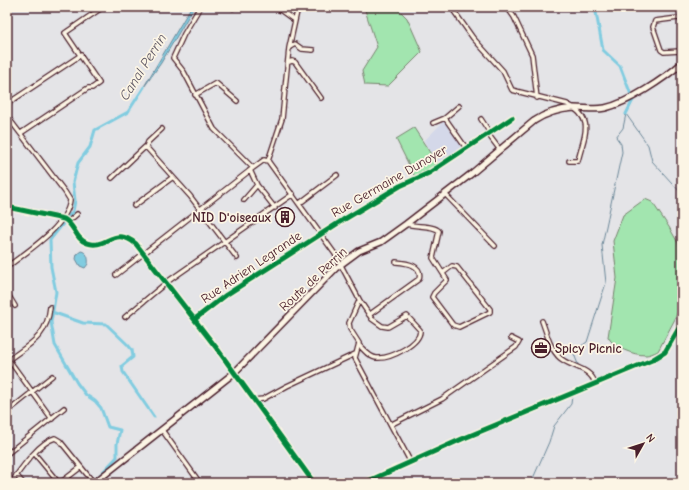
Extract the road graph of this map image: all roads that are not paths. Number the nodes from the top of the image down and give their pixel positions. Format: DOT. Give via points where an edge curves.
graph roads {
  1 [pos="103,7"];
  2 [pos="200,7"];
  3 [pos="276,7"];
  4 [pos="298,7"];
  5 [pos="451,7"];
  6 [pos="510,8"];
  7 [pos="294,20"];
  8 [pos="682,24"];
  9 [pos="289,48"];
  10 [pos="313,50"];
  11 [pos="80,54"];
  12 [pos="682,54"];
  13 [pos="289,62"];
  14 [pos="682,63"];
  15 [pos="195,95"];
  16 [pos="321,98"];
  17 [pos="537,98"];
  18 [pos="237,100"];
  19 [pos="7,104"];
  20 [pos="459,106"];
  21 [pos="575,108"];
  22 [pos="7,116"];
  23 [pos="445,118"];
  24 [pos="512,118"];
  25 [pos="481,120"];
  26 [pos="433,123"];
  27 [pos="162,129"];
  28 [pos="21,133"];
  29 [pos="489,133"];
  30 [pos="145,146"];
  31 [pos="466,148"];
  32 [pos="500,150"];
  33 [pos="268,161"];
  34 [pos="569,161"];
  35 [pos="251,169"];
  36 [pos="337,175"];
  37 [pos="173,177"];
  38 [pos="112,178"];
  39 [pos="256,185"];
  40 [pos="294,194"];
  41 [pos="445,194"];
  42 [pos="244,200"];
  43 [pos="300,203"];
  44 [pos="134,206"];
  45 [pos="7,208"];
  46 [pos="275,208"];
  47 [pos="200,209"];
  48 [pos="77,214"];
  49 [pos="62,218"];
  50 [pos="68,222"];
  51 [pos="406,224"];
  52 [pos="321,234"];
  53 [pos="224,242"];
  54 [pos="495,246"];
  55 [pos="145,253"];
  56 [pos="237,258"];
  57 [pos="396,262"];
  58 [pos="340,265"];
  59 [pos="7,267"];
  60 [pos="443,273"];
  61 [pos="116,276"];
  62 [pos="167,282"];
  63 [pos="7,292"];
  64 [pos="360,301"];
  65 [pos="15,306"];
  66 [pos="50,307"];
  67 [pos="369,316"];
  68 [pos="125,317"];
  69 [pos="195,319"];
  70 [pos="542,321"];
  71 [pos="682,324"];
  72 [pos="511,338"];
  73 [pos="359,345"];
  74 [pos="355,354"];
  75 [pos="8,360"];
  76 [pos="234,373"];
  77 [pos="52,376"];
  78 [pos="595,384"];
  79 [pos="32,392"];
  80 [pos="253,400"];
  81 [pos="64,408"];
  82 [pos="7,412"];
  83 [pos="52,419"];
  84 [pos="392,424"];
  85 [pos="162,430"];
  86 [pos="34,453"];
  87 [pos="7,454"];
  88 [pos="410,461"];
  89 [pos="81,467"];
  90 [pos="16,475"];
  91 [pos="97,481"];
  92 [pos="11,483"];
  93 [pos="23,483"];
  94 [pos="200,483"];
  95 [pos="314,483"];
  96 [pos="364,483"];
  1 -- 11 [label="street" via="66,33"];
  2 -- 15 [label="street" via="173,56"];
  3 -- 7 [label="street"];
  4 -- 7 [label="street"];
  5 -- 17 [label="street" via="473,38 503,71 512,90"];
  6 -- 17 [label="street" via="532,55"];
  7 -- 9 [label="street"];
  8 -- 12 [label="street" via="678,18 655,21 653,27 661,50 680,51"];
  9 -- 10 [label="street" via="294,44 302,49"];
  9 -- 13 [label="street"];
  11 -- 19 [label="street"];
  11 -- 28 [label="street" via="99,83"];
  13 -- 16 [label="street" via="295,62"];
  13 -- 33 [label="street" via="282,119"];
  14 -- 21 [label="main road, Route de Perrin" via="664,78 629,98 604,108"];
  15 -- 18 [label="street" via="216,83"];
  15 -- 35 [label="street" via="218,136"];
  17 -- 21 [label="street"];
  20 -- 23 [label="street"];
  21 -- 32 [label="main road, Route de Perrin" via="560,110 539,118"];
  21 -- 34 [label="street" via="584,118 587,127 578,161"];
  22 -- 28 [label="street"];
  23 -- 26 [label="street"];
  23 -- 31 [label="street"];
  24 -- 29 [label="street, Rue Germaine Dunoyer"];
  25 -- 29 [label="street"];
  27 -- 30 [label="street"];
  28 -- 49 [label="street" via="69,197 69,204"];
  29 -- 31 [label="street, Rue Germaine Dunoyer"];
  29 -- 32 [label="street"];
  30 -- 37 [label="street"];
  30 -- 38 [label="street"];
  31 -- 52 [label="street, Rue Germaine Dunoyer" via="429,173 400,186"];
  32 -- 41 [label="main road, Route de Perrin"];
  33 -- 35 [label="street" via="264,160"];
  33 -- 40 [label="street"];
  35 -- 39 [label="street"];
  35 -- 47 [label="street"];
  36 -- 43 [label="street"];
  37 -- 44 [label="street"];
  37 -- 47 [label="street"];
  39 -- 42 [label="street"];
  39 -- 46 [label="street"];
  40 -- 43 [label="street"];
  40 -- 46 [label="street"];
  41 -- 51 [label="main road, Route de Perrin"];
  41 -- 54 [label="street"];
  43 -- 52 [label="street"];
  45 -- 49 [label="street"];
  46 -- 53 [label="street"];
  47 -- 53 [label="street"];
  47 -- 55 [label="street"];
  48 -- 50 [label="street"];
  49 -- 50 [label="street"];
  49 -- 59 [label="street" via="47,236"];
  50 -- 55 [label="street" via="79,239 86,243 95,244 120,236 133,241"];
  51 -- 58 [label="main road, Route de Perrin" via="381,242 359,251"];
  51 -- 60 [label="street" via="434,227 438,230 432,254"];
  52 -- 58 [label="street"];
  52 -- 69 [label="street, Rue Adrien Legrande" via="226,295"];
  53 -- 56 [label="street"];
  53 -- 62 [label="street"];
  55 -- 61 [label="street"];
  55 -- 62 [label="street"];
  57 -- 67 [label="street" via="415,267 420,273 419,279"];
  58 -- 64 [label="street"];
  58 -- 76 [label="main road, Route de Perrin"];
  60 -- 60 [label="street" via="447,281 432,297 455,326 490,312 457,267 452,266"];
  62 -- 68 [label="street"];
  62 -- 69 [label="street"];
  63 -- 65 [label="street"];
  64 -- 67 [label="street"];
  64 -- 73 [label="street" via="349,323"];
  66 -- 75 [label="street" via="43,333"];
  67 -- 73 [label="street" via="378,324 388,327 408,316 421,333 404,350 383,358 372,356"];
  69 -- 76 [label="street"];
  70 -- 78 [label="street" via="557,354 569,364 589,374"];
  71 -- 78 [label="street" via="663,354"];
  72 -- 84 [label="street" via="518,342 516,347 442,399"];
  73 -- 74 [label="street"];
  74 -- 80 [label="street" via="263,400"];
  74 -- 84 [label="street"];
  75 -- 79 [label="street"];
  76 -- 80 [label="street"];
  76 -- 85 [label="main road, Route de Perrin"];
  77 -- 79 [label="street"];
  78 -- 88 [label="street"];
  79 -- 82 [label="street"];
  79 -- 83 [label="street"];
  80 -- 95 [label="street"];
  81 -- 83 [label="street"];
  83 -- 87 [label="street"];
  84 -- 88 [label="street"];
  85 -- 91 [label="main road, Route de Perrin"];
  85 -- 94 [label="street"];
  86 -- 89 [label="street" via="58,482"];
  86 -- 89 [label="street" via="50,440 57,438"];
  86 -- 90 [label="street"];
  88 -- 96 [label="street"];
  89 -- 91 [label="street"];
  90 -- 92 [label="street"];
  90 -- 93 [label="street"];
}
